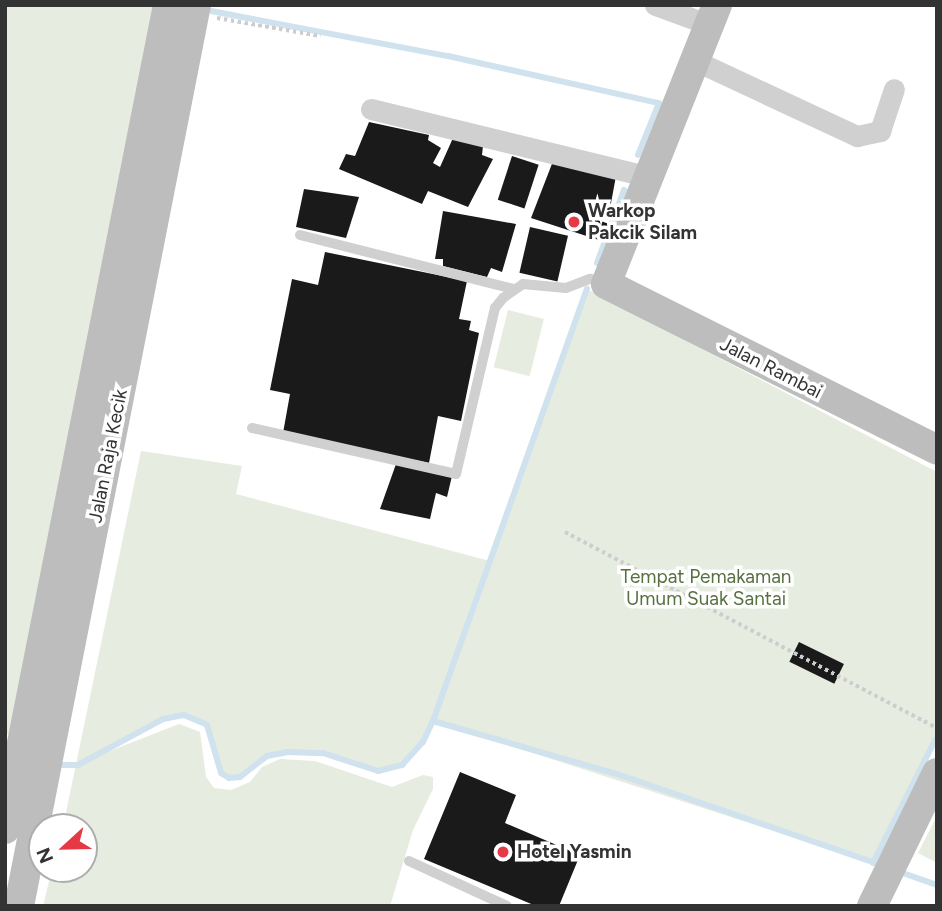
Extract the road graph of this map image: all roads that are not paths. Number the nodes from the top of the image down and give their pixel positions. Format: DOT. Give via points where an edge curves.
graph roads {
  1 [pos="654,5"];
  2 [pos="186,8"];
  3 [pos="713,15"];
  4 [pos="696,61"];
  5 [pos="894,89"];
  6 [pos="371,109"];
  7 [pos="651,177"];
  8 [pos="300,235"];
  9 [pos="606,284"];
  10 [pos="514,289"];
  11 [pos="252,428"];
  12 [pos="937,450"];
  13 [pos="937,773"];
  14 [pos="15,826"];
  15 [pos="409,861"];
  16 [pos="874,903"];
  17 [pos="19,906"];
  18 [pos="507,906"];
  1 -- 3 [label="street"];
  2 -- 14 [label="main road, Jalan Raja Kecik"];
  3 -- 4 [label="main road"];
  4 -- 5 [label="street" via="857,136 880,131"];
  4 -- 7 [label="main road"];
  6 -- 7 [label="street"];
  7 -- 9 [label="main road"];
  8 -- 10 [label="lane"];
  9 -- 10 [label="lane" via="590,279 566,288 523,284"];
  9 -- 12 [label="main road, Jalan Rambai"];
  10 -- 11 [label="lane" via="495,309 456,474"];
  13 -- 16 [label="main road"];
  14 -- 17 [label="main road, Jalan Raja Kecik"];
  15 -- 18 [label="lane"];
}
